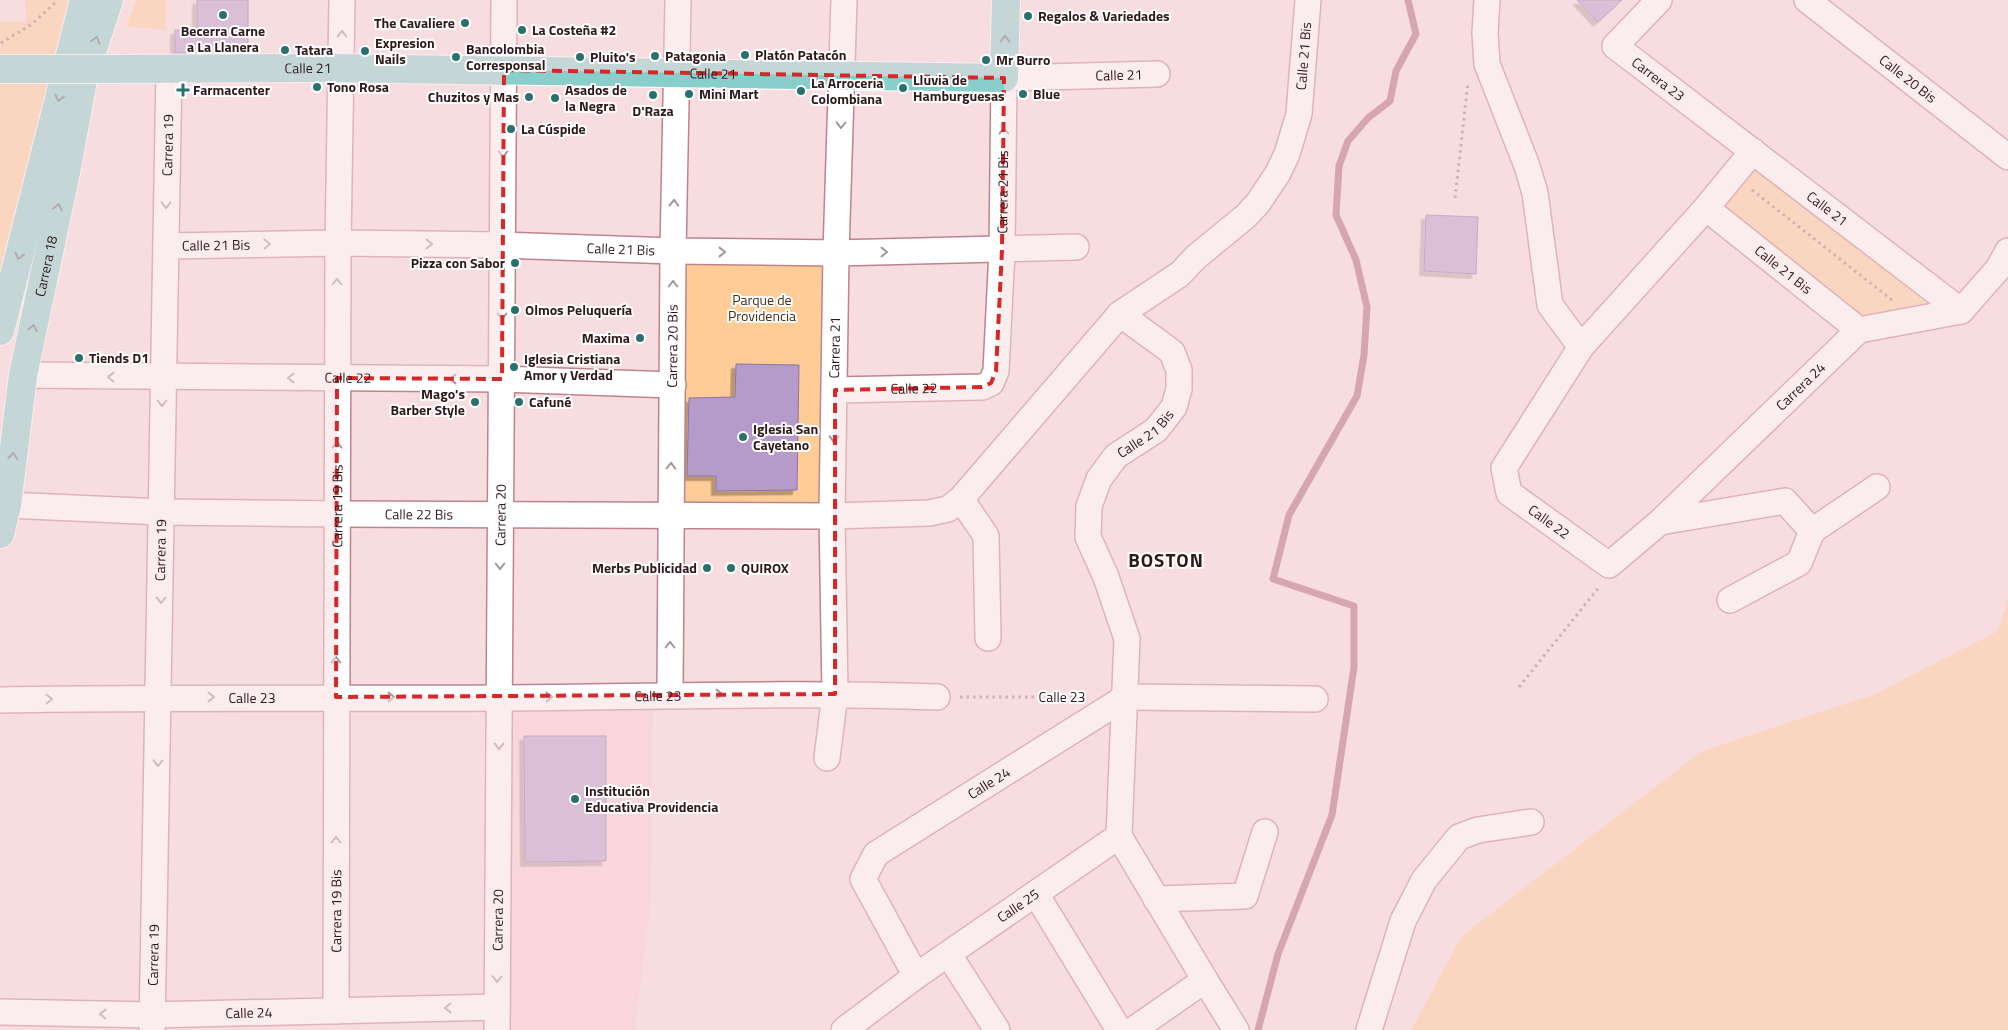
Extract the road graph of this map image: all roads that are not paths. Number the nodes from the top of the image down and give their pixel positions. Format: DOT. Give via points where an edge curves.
graph roads {
  1 [pos="84,0"];
  2 [pos="109,0"];
  3 [pos="342,0"];
  4 [pos="504,0"];
  5 [pos="678,0"];
  6 [pos="844,0"];
  7 [pos="1006,0"];
  8 [pos="1308,0"];
  9 [pos="1487,0"];
  10 [pos="1659,0"];
  11 [pos="1807,0"];
  12 [pos="0,69"];
  13 [pos="169,69"];
  14 [pos="342,69"];
  15 [pos="504,70"];
  16 [pos="677,74"];
  17 [pos="1157,74"];
  18 [pos="843,76"];
  19 [pos="1004,78"];
  20 [pos="1753,151"];
  21 [pos="2008,157"];
  22 [pos="1706,208"];
  23 [pos="338,243"];
  24 [pos="502,245"];
  25 [pos="166,246"];
  26 [pos="1076,247"];
  27 [pos="1002,250"];
  28 [pos="673,251"];
  29 [pos="2008,251"];
  30 [pos="836,253"];
  31 [pos="1961,311"];
  32 [pos="1120,314"];
  33 [pos="0,330"];
  34 [pos="1860,330"];
  35 [pos="1581,347"];
  36 [pos="23,376"];
  37 [pos="162,378"];
  38 [pos="337,378"];
  39 [pos="502,379"];
  40 [pos="991,383"];
  41 [pos="672,385"];
  42 [pos="835,390"];
  43 [pos="1877,487"];
  44 [pos="961,499"];
  45 [pos="6,505"];
  46 [pos="162,512"];
  47 [pos="501,513"];
  48 [pos="336,514"];
  49 [pos="670,515"];
  50 [pos="832,516"];
  51 [pos="1660,522"];
  52 [pos="1812,531"];
  53 [pos="0,534"];
  54 [pos="1609,565"];
  55 [pos="1730,600"];
  56 [pos="988,638"];
  57 [pos="670,694"];
  58 [pos="835,694"];
  59 [pos="336,697"];
  60 [pos="937,697"];
  61 [pos="1126,697"];
  62 [pos="159,698"];
  63 [pos="500,698"];
  64 [pos="1315,699"];
  65 [pos="0,700"];
  66 [pos="827,758"];
  67 [pos="1531,822"];
  68 [pos="1265,832"];
  69 [pos="1119,836"];
  70 [pos="1036,894"];
  71 [pos="1156,899"];
  72 [pos="949,955"];
  73 [pos="916,976"];
  74 [pos="1205,980"];
  75 [pos="336,1011"];
  76 [pos="0,1012"];
  77 [pos="497,1019"];
  78 [pos="152,1022"];
  79 [pos="844,1030"];
  80 [pos="997,1030"];
  81 [pos="1119,1030"];
  82 [pos="1133,1030"];
  83 [pos="1236,1030"];
  84 [pos="1369,1030"];
  1 -- 33 [label="main road, Carrera 18, one-way"];
  36 -- 2 [label="main road, Carrera 18, one-way" via="82,80"];
  14 -- 3 [label="street, Carrera 19 Bis, one-way"];
  4 -- 15 [label="street, Carrera 20"];
  5 -- 16 [label="street, Carrera 20 Bis"];
  6 -- 18 [label="street, Carrera 21"];
  19 -- 7 [label="main road, Carrera 21 Bis, one-way"];
  8 -- 32 [label="street, Calle 21 Bis" via="1299,114 1278,173 1246,216 1180,274"];
  9 -- 35 [label="street" via="1484,32 1487,64 1528,166 1535,192 1550,305"];
  10 -- 20 [label="street, Carrera 23" via="1614,46"];
  11 -- 21 [label="street, Calle 20 Bis"];
  12 -- 13 [label="main road, Calle 21, bridge"];
  13 -- 14 [label="main road, Calle 21"];
  13 -- 25 [label="street, Carrera 19, one-way"];
  14 -- 15 [label="main road, Calle 21"];
  14 -- 23 [label="street, Carrera 19 Bis"];
  15 -- 16 [label="main road, Calle 21"];
  15 -- 24 [label="street, Carrera 20, one-way"];
  16 -- 18 [label="main road, Calle 21"];
  28 -- 16 [label="street, Carrera 20 Bis, one-way"];
  17 -- 19 [label="street, Calle 21"];
  18 -- 19 [label="main road, Calle 21"];
  18 -- 30 [label="street, Carrera 21, one-way"];
  27 -- 19 [label="street, Carrera 21 Bis, one-way"];
  20 -- 22 [label="street"];
  20 -- 31 [label="street, Calle 21"];
  22 -- 34 [label="street, Calle 21 Bis"];
  22 -- 35 [label="street"];
  23 -- 24 [label="street, Calle 21 Bis, one-way"];
  25 -- 23 [label="street, Calle 21 Bis, one-way"];
  38 -- 23 [label="street, Carrera 19 Bis, one-way"];
  24 -- 28 [label="street, Calle 21 Bis"];
  24 -- 39 [label="street, Carrera 20, one-way"];
  25 -- 37 [label="street, Carrera 19"];
  26 -- 27 [label="street, Calle 21 Bis"];
  30 -- 27 [label="street, Calle 21 Bis, one-way"];
  27 -- 40 [label="street, Carrera 21 Bis" via="996,371"];
  28 -- 30 [label="street, Calle 21 Bis, one-way"];
  41 -- 28 [label="street, Carrera 20 Bis, one-way"];
  29 -- 31 [label="street" via="1998,269"];
  30 -- 42 [label="street, Carrera 21"];
  31 -- 34 [label="street"];
  32 -- 44 [label="street"];
  32 -- 61 [label="street, Calle 21 Bis" via="1172,352 1179,370 1179,389 1174,407 1156,430 1116,456 1099,478 1089,506 1088,537 1106,577 1126,639"];
  34 -- 51 [label="street, Carrera 24"];
  35 -- 54 [label="street, Calle 22" via="1504,468 1508,493"];
  37 -- 36 [label="street, Calle 22, one-way"];
  45 -- 36 [label="main road, Carrera 18, one-way"];
  38 -- 37 [label="street, Calle 22, one-way"];
  37 -- 46 [label="street, Carrera 19, one-way"];
  39 -- 38 [label="street, Calle 22, one-way"];
  48 -- 38 [label="street, Carrera 19 Bis, one-way"];
  39 -- 41 [label="street, Calle 22"];
  39 -- 47 [label="street, Carrera 20"];
  40 -- 42 [label="street, Calle 22" via="982,387"];
  49 -- 41 [label="street, Carrera 20 Bis, one-way"];
  42 -- 50 [label="street, Carrera 21, one-way"];
  43 -- 52 [label="street"];
  44 -- 50 [label="street, Calle 22 Bis" via="948,509 930,513"];
  44 -- 56 [label="street" via="986,536"];
  45 -- 46 [label="street, Calle 22 Bis"];
  45 -- 53 [label="main road, Carrera 18"];
  46 -- 48 [label="street, Calle 22 Bis"];
  46 -- 62 [label="street, Carrera 19, one-way"];
  47 -- 48 [label="street, Calle 22 Bis"];
  47 -- 49 [label="street, Calle 22 Bis"];
  47 -- 63 [label="street, Carrera 20, one-way"];
  59 -- 48 [label="street, Carrera 19 Bis, one-way"];
  49 -- 50 [label="street, Calle 22 Bis"];
  57 -- 49 [label="street, Carrera 20 Bis, one-way"];
  50 -- 58 [label="street, Carrera 21"];
  51 -- 52 [label="street" via="1785,501"];
  51 -- 54 [label="street, Carrera 24"];
  52 -- 55 [label="street" via="1799,563"];
  57 -- 58 [label="street, Calle 23, one-way"];
  63 -- 57 [label="street, Calle 23, one-way"];
  58 -- 60 [label="street, Calle 23"];
  58 -- 66 [label="street, Carrera 21"];
  62 -- 59 [label="street, Calle 23, one-way"];
  59 -- 63 [label="street, Calle 23, one-way"];
  75 -- 59 [label="street, Carrera 19 Bis, one-way"];
  61 -- 64 [label="street"];
  61 -- 69 [label="street, Calle 21 Bis"];
  61 -- 73 [label="street, Calle 24" via="876,854 862,879"];
  65 -- 62 [label="street, Calle 23, one-way"];
  62 -- 78 [label="street, Carrera 19, one-way"];
  63 -- 77 [label="street, Carrera 20, one-way"];
  67 -- 84 [label="street" via="1478,830 1459,837 1424,880 1403,921"];
  68 -- 71 [label="street" via="1245,896"];
  69 -- 70 [label="street, Calle 25"];
  69 -- 71 [label="street"];
  70 -- 72 [label="street, Calle 25"];
  70 -- 81 [label="street"];
  71 -- 74 [label="street"];
  72 -- 73 [label="street, Calle 25"];
  72 -- 80 [label="street"];
  73 -- 79 [label="street"];
  74 -- 82 [label="street"];
  74 -- 83 [label="street"];
  77 -- 75 [label="street, Calle 24, one-way"];
  75 -- 78 [label="street, Calle 24"];
  78 -- 76 [label="street, Calle 24, one-way"];
}
